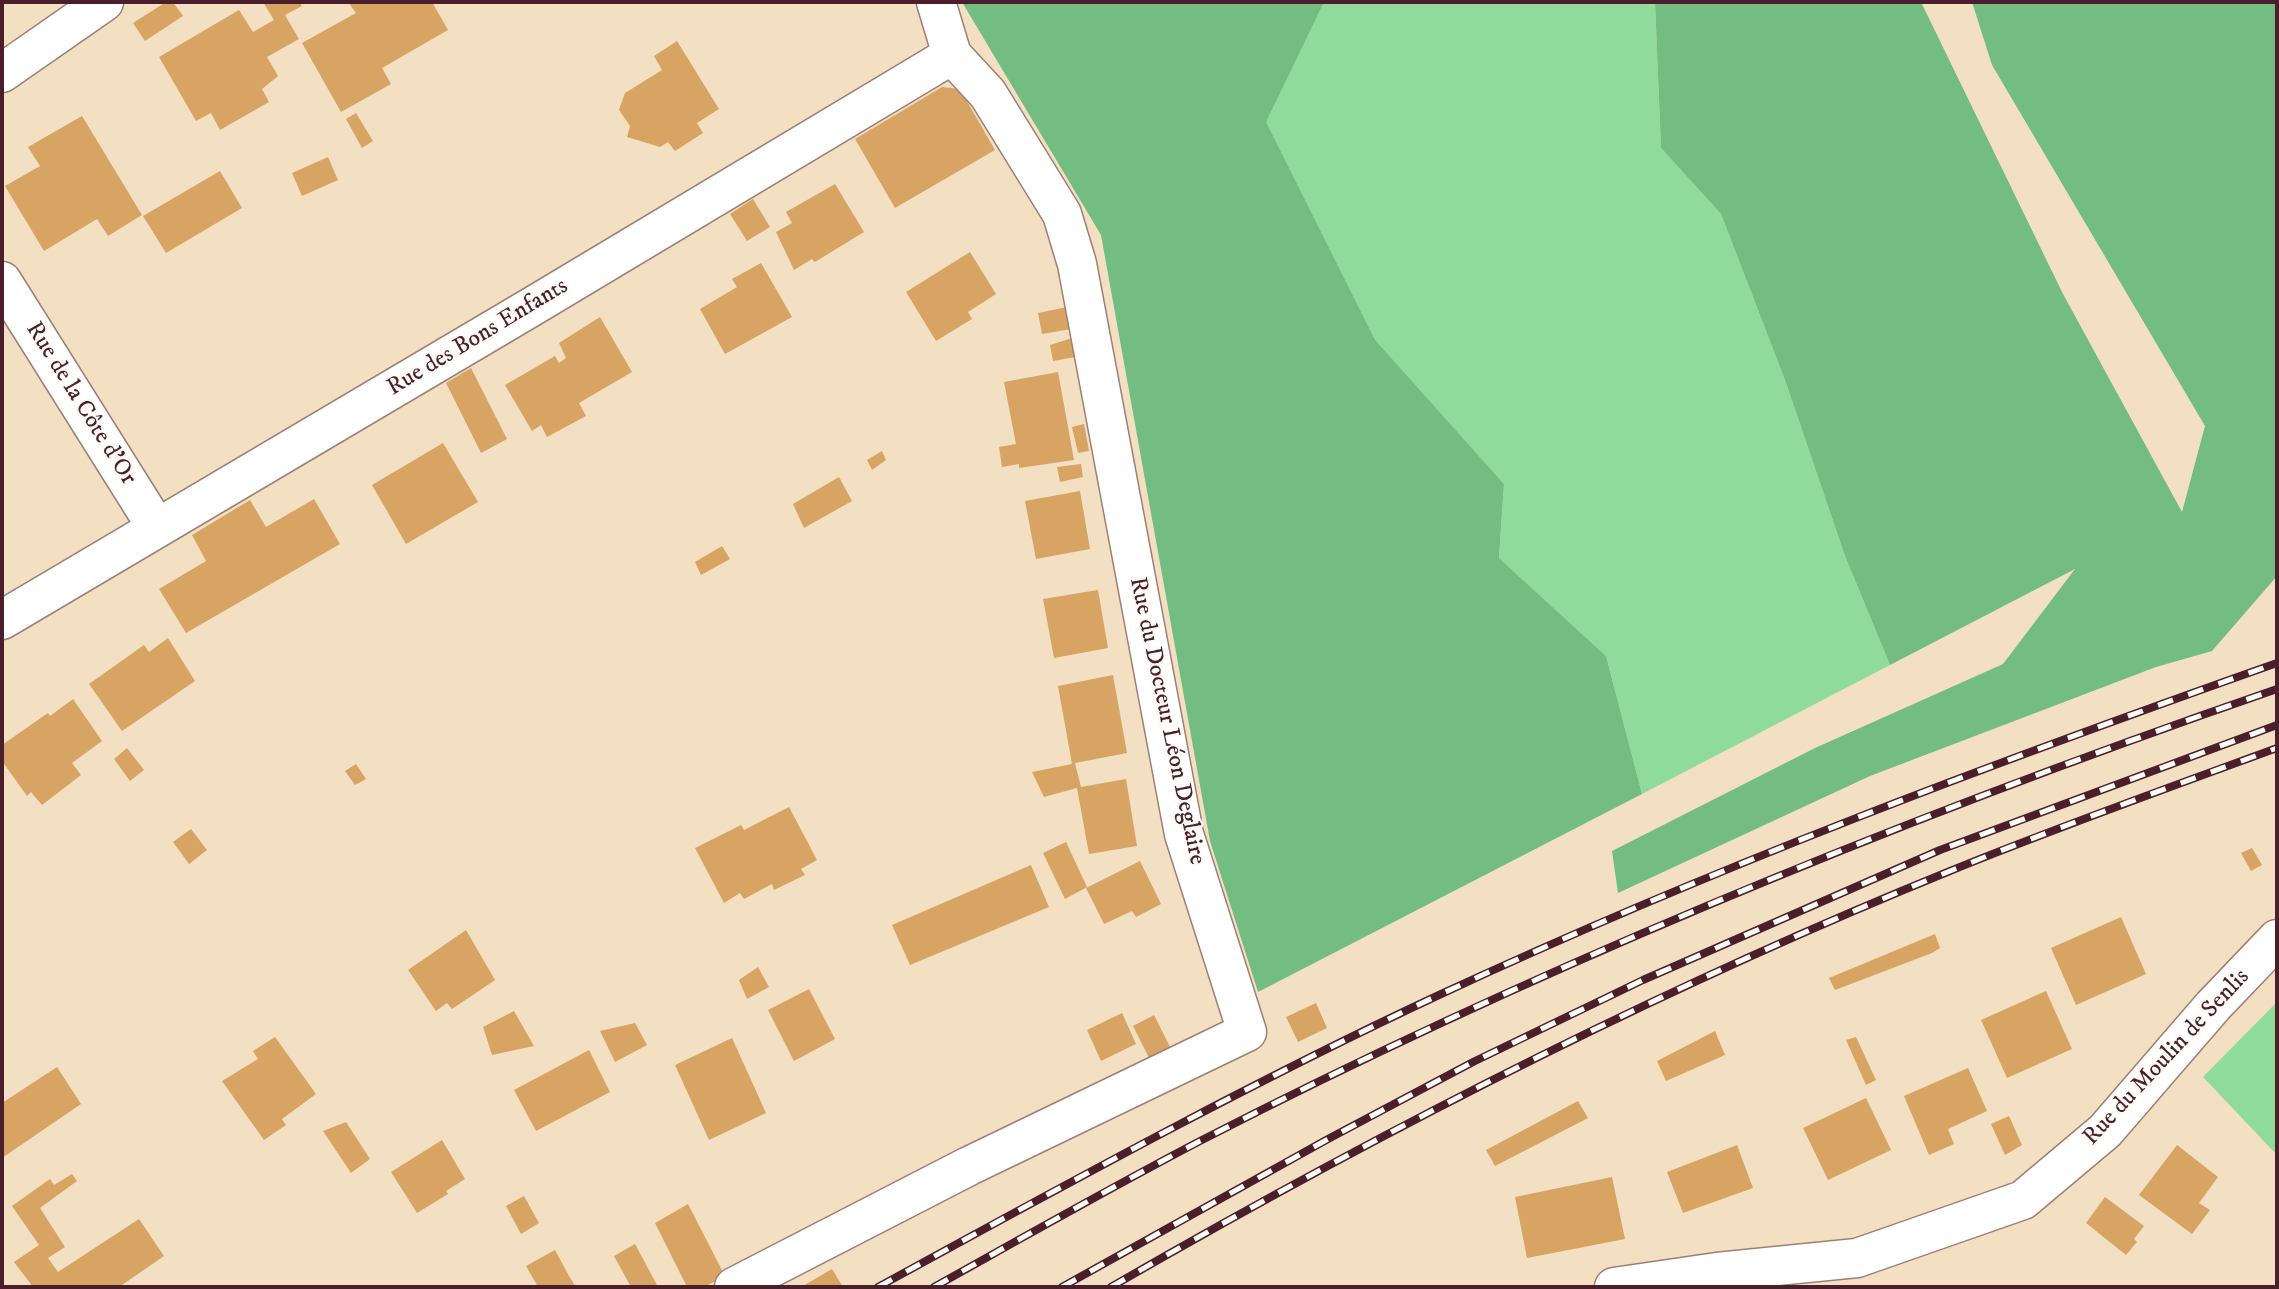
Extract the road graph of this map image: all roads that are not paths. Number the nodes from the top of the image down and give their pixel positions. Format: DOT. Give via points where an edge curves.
graph roads {
  1 [pos="104,2"];
  2 [pos="936,2"];
  3 [pos="952,55"];
  4 [pos="2,73"];
  5 [pos="2,281"];
  6 [pos="158,527"];
  7 [pos="2,620"];
  8 [pos="2277,939"];
  9 [pos="734,1287"];
  10 [pos="1614,1287"];
  1 -- 4 [label="street"];
  2 -- 3 [label="street, Rue du Docteur Léon Deglaire"];
  3 -- 6 [label="street, Rue des Bons Enfants"];
  3 -- 9 [label="street, Rue du Docteur Léon Deglaire" via="988,94 1062,214 1077,264 1184,834 1247,1031"];
  5 -- 6 [label="street, Rue de la Côte d'Or"];
  6 -- 7 [label="street, Rue des Bons Enfants"];
  8 -- 10 [label="street, Rue du Moulin de Senlis" via="2105,1131 2024,1200 1857,1258"];
}
